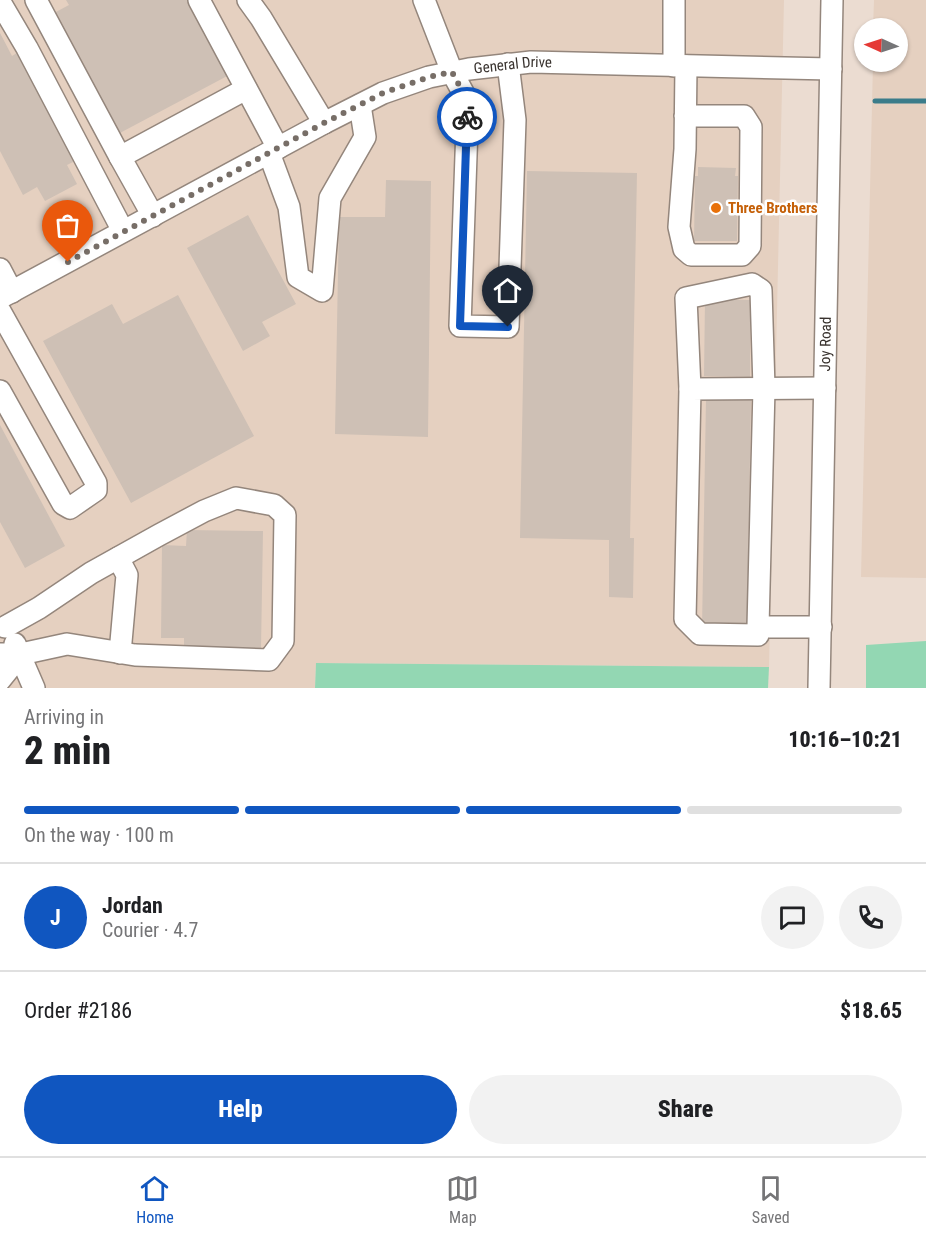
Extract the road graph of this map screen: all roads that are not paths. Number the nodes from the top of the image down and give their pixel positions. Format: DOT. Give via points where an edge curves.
graph roads {
  1 [pos="36,0"];
  2 [pos="199,0"];
  3 [pos="249,0"];
  4 [pos="424,0"];
  5 [pos="674,0"];
  6 [pos="832,0"];
  7 [pos="0,2"];
  8 [pos="508,64"];
  9 [pos="680,66"];
  10 [pos="831,69"];
  11 [pos="452,72"];
  12 [pos="246,89"];
  13 [pos="360,105"];
  14 [pos="685,116"];
  15 [pos="324,123"];
  16 [pos="273,151"];
  17 [pos="120,157"];
  18 [pos="153,216"];
  19 [pos="123,231"];
  20 [pos="0,269"];
  21 [pos="6,295"];
  22 [pos="0,311"];
  23 [pos="764,388"];
  24 [pos="825,388"];
  25 [pos="690,389"];
  26 [pos="0,391"];
  27 [pos="118,558"];
  28 [pos="3,622"];
  29 [pos="758,627"];
  30 [pos="820,627"];
  31 [pos="120,653"];
  32 [pos="10,654"];
  33 [pos="0,680"];
  34 [pos="34,688"];
  35 [pos="819,688"];
  1 -- 17 [label="street"];
  2 -- 12 [label="street"];
  3 -- 15 [label="street"];
  4 -- 11 [label="street"];
  5 -- 9 [label="street"];
  6 -- 10 [label="street, Joy Road"];
  7 -- 19 [label="street"];
  8 -- 9 [label="street, General Drive"];
  8 -- 11 [label="street, General Drive"];
  8 -- 11 [label="street" via="514,120 508,327 460,326 467,127 466,98"];
  9 -- 10 [label="street, General Drive"];
  9 -- 14 [label="street"];
  10 -- 24 [label="street, Joy Road"];
  11 -- 13 [label="street, General Drive" via="406,84"];
  12 -- 16 [label="street"];
  12 -- 17 [label="street"];
  13 -- 15 [label="street, General Drive"];
  13 -- 16 [label="street" via="365,137 330,198 322,291 298,277 289,207"];
  14 -- 14 [label="street" via="680,227 684,249 691,255 742,255 750,246 751,127 744,116"];
  15 -- 16 [label="street, General Drive"];
  16 -- 18 [label="street, General Drive"];
  17 -- 18 [label="street"];
  18 -- 19 [label="street, General Drive"];
  19 -- 21 [label="street, General Drive"];
  20 -- 21 [label="street"];
  22 -- 26 [label="street" via="96,483 96,490 70,508 63,504"];
  23 -- 24 [label="street"];
  23 -- 25 [label="street"];
  23 -- 25 [label="street" via="761,290 752,284 686,298"];
  23 -- 29 [label="street"];
  24 -- 30 [label="street, Joy Road"];
  25 -- 29 [label="street" via="684,619 700,634 758,635"];
  27 -- 28 [label="street"];
  27 -- 31 [label="street" via="127,575"];
  27 -- 31 [label="street" via="236,498 274,505 285,514 283,641 269,660"];
  28 -- 32 [label="street"];
  29 -- 30 [label="street"];
  30 -- 35 [label="street, Joy Road"];
  31 -- 32 [label="street" via="67,644"];
  32 -- 33 [label="street"];
  32 -- 34 [label="street"];
}
